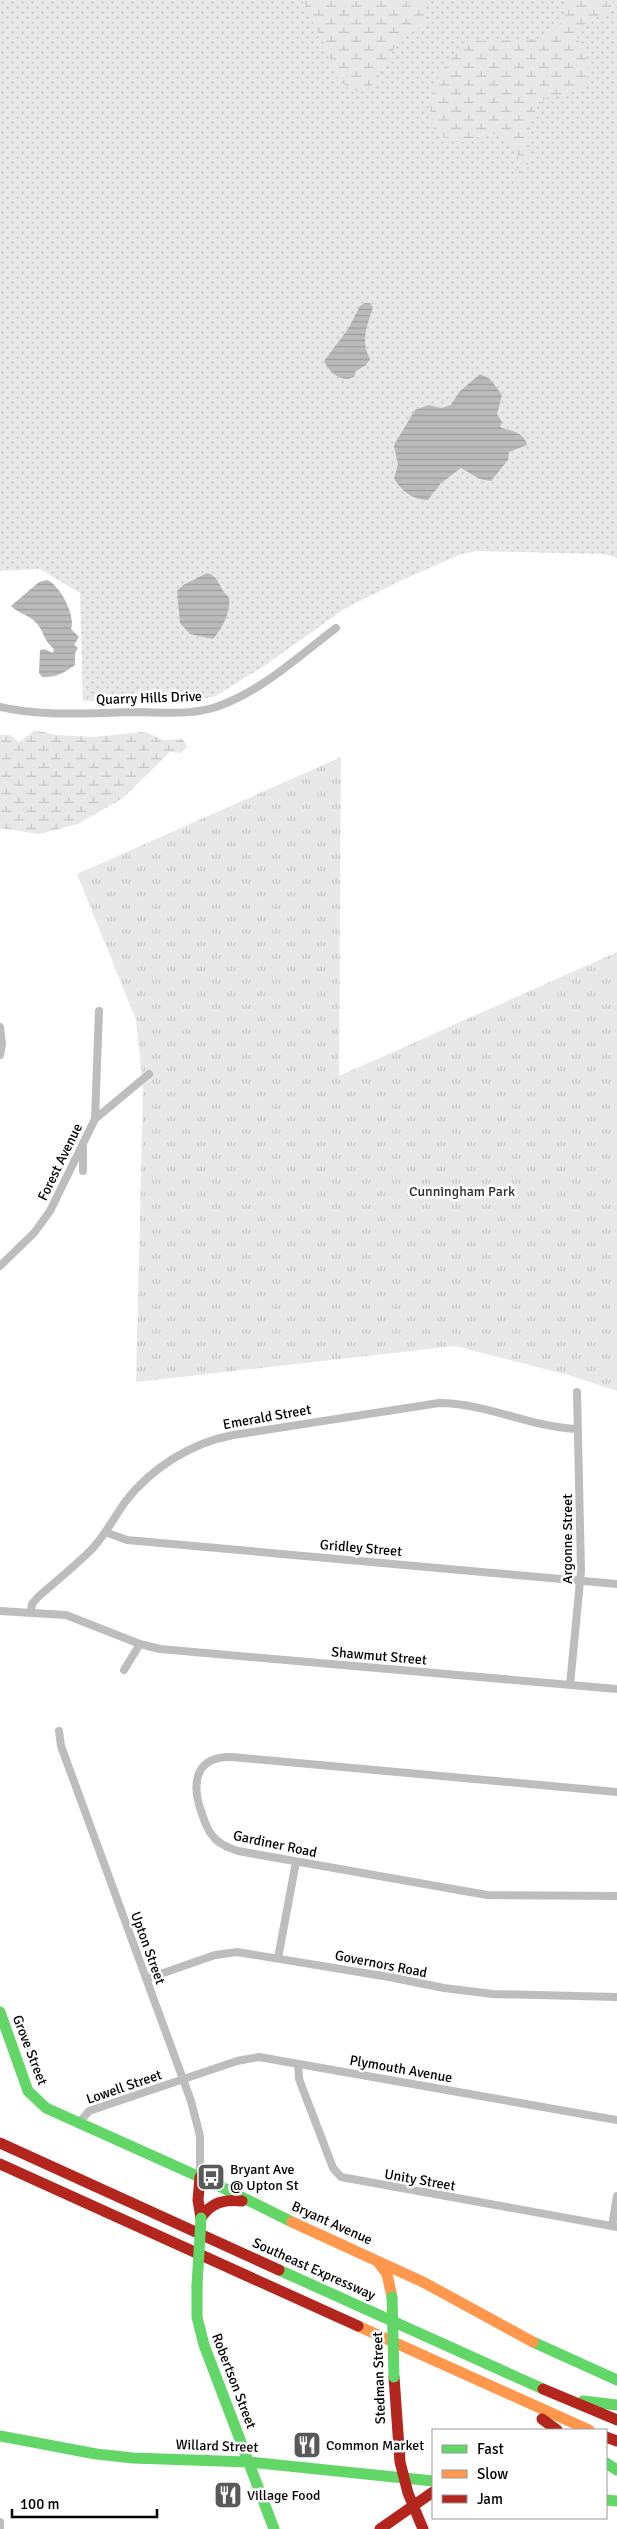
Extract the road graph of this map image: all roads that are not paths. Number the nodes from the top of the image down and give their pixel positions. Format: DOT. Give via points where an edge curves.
graph roads {
  1 [pos="336,628"];
  2 [pos="0,707"];
  3 [pos="99,1011"];
  4 [pos="0,1028"];
  5 [pos="0,1055"];
  6 [pos="149,1074"];
  7 [pos="95,1119"];
  8 [pos="83,1146"];
  9 [pos="83,1171"];
  10 [pos="0,1266"];
  11 [pos="577,1392"];
  12 [pos="577,1429"];
  13 [pos="105,1532"];
  14 [pos="581,1579"];
  15 [pos="617,1584"];
  16 [pos="0,1611"];
  17 [pos="31,1612"];
  18 [pos="140,1644"];
  19 [pos="124,1670"];
  20 [pos="570,1685"];
  21 [pos="617,1689"];
  22 [pos="59,1731"];
  23 [pos="617,1792"];
  24 [pos="296,1862"];
  25 [pos="617,1896"];
  26 [pos="278,1958"];
  27 [pos="146,1979"];
  28 [pos="617,1997"];
  29 [pos="0,2012"];
  30 [pos="298,2064"];
  31 [pos="183,2080"];
  32 [pos="33,2098"];
  33 [pos="617,2120"];
  34 [pos="78,2124"];
  35 [pos="0,2142"];
  36 [pos="0,2153"];
  37 [pos="0,2164"];
  38 [pos="0,2173"];
  39 [pos="200,2177"];
  40 [pos="617,2196"];
  41 [pos="251,2203"];
  42 [pos="201,2218"];
  43 [pos="615,2227"];
  44 [pos="373,2258"];
  45 [pos="617,2380"];
  46 [pos="566,2399"];
  47 [pos="617,2405"];
  48 [pos="542,2420"];
  49 [pos="617,2420"];
  50 [pos="556,2429"];
  51 [pos="564,2429"];
  52 [pos="587,2429"];
  53 [pos="617,2430"];
  54 [pos="0,2436"];
  55 [pos="249,2462"];
  56 [pos="404,2478"];
  57 [pos="432,2481"];
  58 [pos="432,2493"];
  59 [pos="413,2505"];
  60 [pos="0,2522"];
  61 [pos="0,2529"];
  62 [pos="274,2529"];
  63 [pos="380,2529"];
  64 [pos="423,2529"];
  1 -- 2 [label="street, Quarry Hills Drive" via="257,686 210,709 71,713"];
  3 -- 7 [label="street"];
  4 -- 5 [label="street"];
  6 -- 7 [label="street, Forest Avenue"];
  7 -- 8 [label="street, Forest Avenue"];
  8 -- 9 [label="street"];
  8 -- 10 [label="street, Forest Avenue" via="45,1219"];
  11 -- 12 [label="street, Argonne Street"];
  12 -- 13 [label="street, Emerald Street" via="464,1404 439,1403 223,1437 186,1452 153,1473 132,1494"];
  12 -- 14 [label="street, Argonne Street"];
  13 -- 14 [label="street, Gridley Street" via="127,1540"];
  13 -- 17 [label="street, Emerald Street" via="91,1550 34,1601"];
  14 -- 15 [label="street, Gridley Street"];
  14 -- 20 [label="street, Argonne Street"];
  16 -- 17 [label="street, Shawmut Street"];
  17 -- 18 [label="street, Shawmut Street" via="74,1617"];
  18 -- 19 [label="street"];
  18 -- 20 [label="street, Shawmut Street" via="167,1650"];
  20 -- 21 [label="street, Shawmut Street"];
  22 -- 27 [label="street, Upton Street" via="61,1746"];
  23 -- 24 [label="street, Gardiner Road" via="232,1757 214,1759 204,1766 195,1792 212,1835 232,1850"];
  24 -- 25 [label="street, Gardiner Road" via="487,1895"];
  24 -- 26 [label="street"];
  26 -- 27 [label="street, Governors Road" via="244,1952 222,1953"];
  26 -- 28 [label="street, Governors Road" via="493,1994"];
  27 -- 31 [label="street, Upton Street"];
  29 -- 32 [label="main road, Grove Street"];
  30 -- 31 [label="street, Plymouth Avenue" via="252,2057"];
  30 -- 33 [label="street, Plymouth Avenue"];
  30 -- 43 [label="street, Unity Street" via="299,2079 333,2168 341,2178"];
  31 -- 34 [label="street, Lowell Street" via="89,2111"];
  31 -- 39 [label="street, Upton Street" via="200,2136"];
  32 -- 34 [label="main road, Bryant Avenue" via="52,2112"];
  34 -- 39 [label="main road, Bryant Avenue"];
  35 -- 46 [label="main road, Southeast Expressway"];
  36 -- 53 [label="main road"];
  37 -- 52 [label="main road"];
  38 -- 48 [label="main road"];
  39 -- 41 [label="main road, Bryant Avenue"];
  39 -- 42 [label="main road, Robertson Street" via="198,2200"];
  40 -- 43 [label="street"];
  41 -- 42 [label="main road" via="223,2200 209,2207"];
  41 -- 44 [label="main road, Bryant Avenue"];
  42 -- 55 [label="main road, Robertson Street, bridge" via="198,2317 204,2345"];
  44 -- 45 [label="main road, Bryant Avenue" via="439,2289 562,2357"];
  44 -- 56 [label="main road, Stedman Street, bridge" via="387,2274 392,2297 396,2431"];
  46 -- 47 [label="main road"];
  46 -- 49 [label="main road, Southeast Expressway"];
  48 -- 50 [label="main road"];
  48 -- 51 [label="main road"];
  54 -- 55 [label="main road, Willard Street" via="133,2458"];
  55 -- 56 [label="main road, Willard Street"];
  55 -- 62 [label="main road, Robertson Street"];
  56 -- 57 [label="main road, Willard Street"];
  56 -- 59 [label="main road, Stedman Street"];
  58 -- 59 [label="main road"];
  59 -- 63 [label="main road"];
  59 -- 64 [label="main road, Stedman Street"];
  60 -- 61 [label="street"];
}
